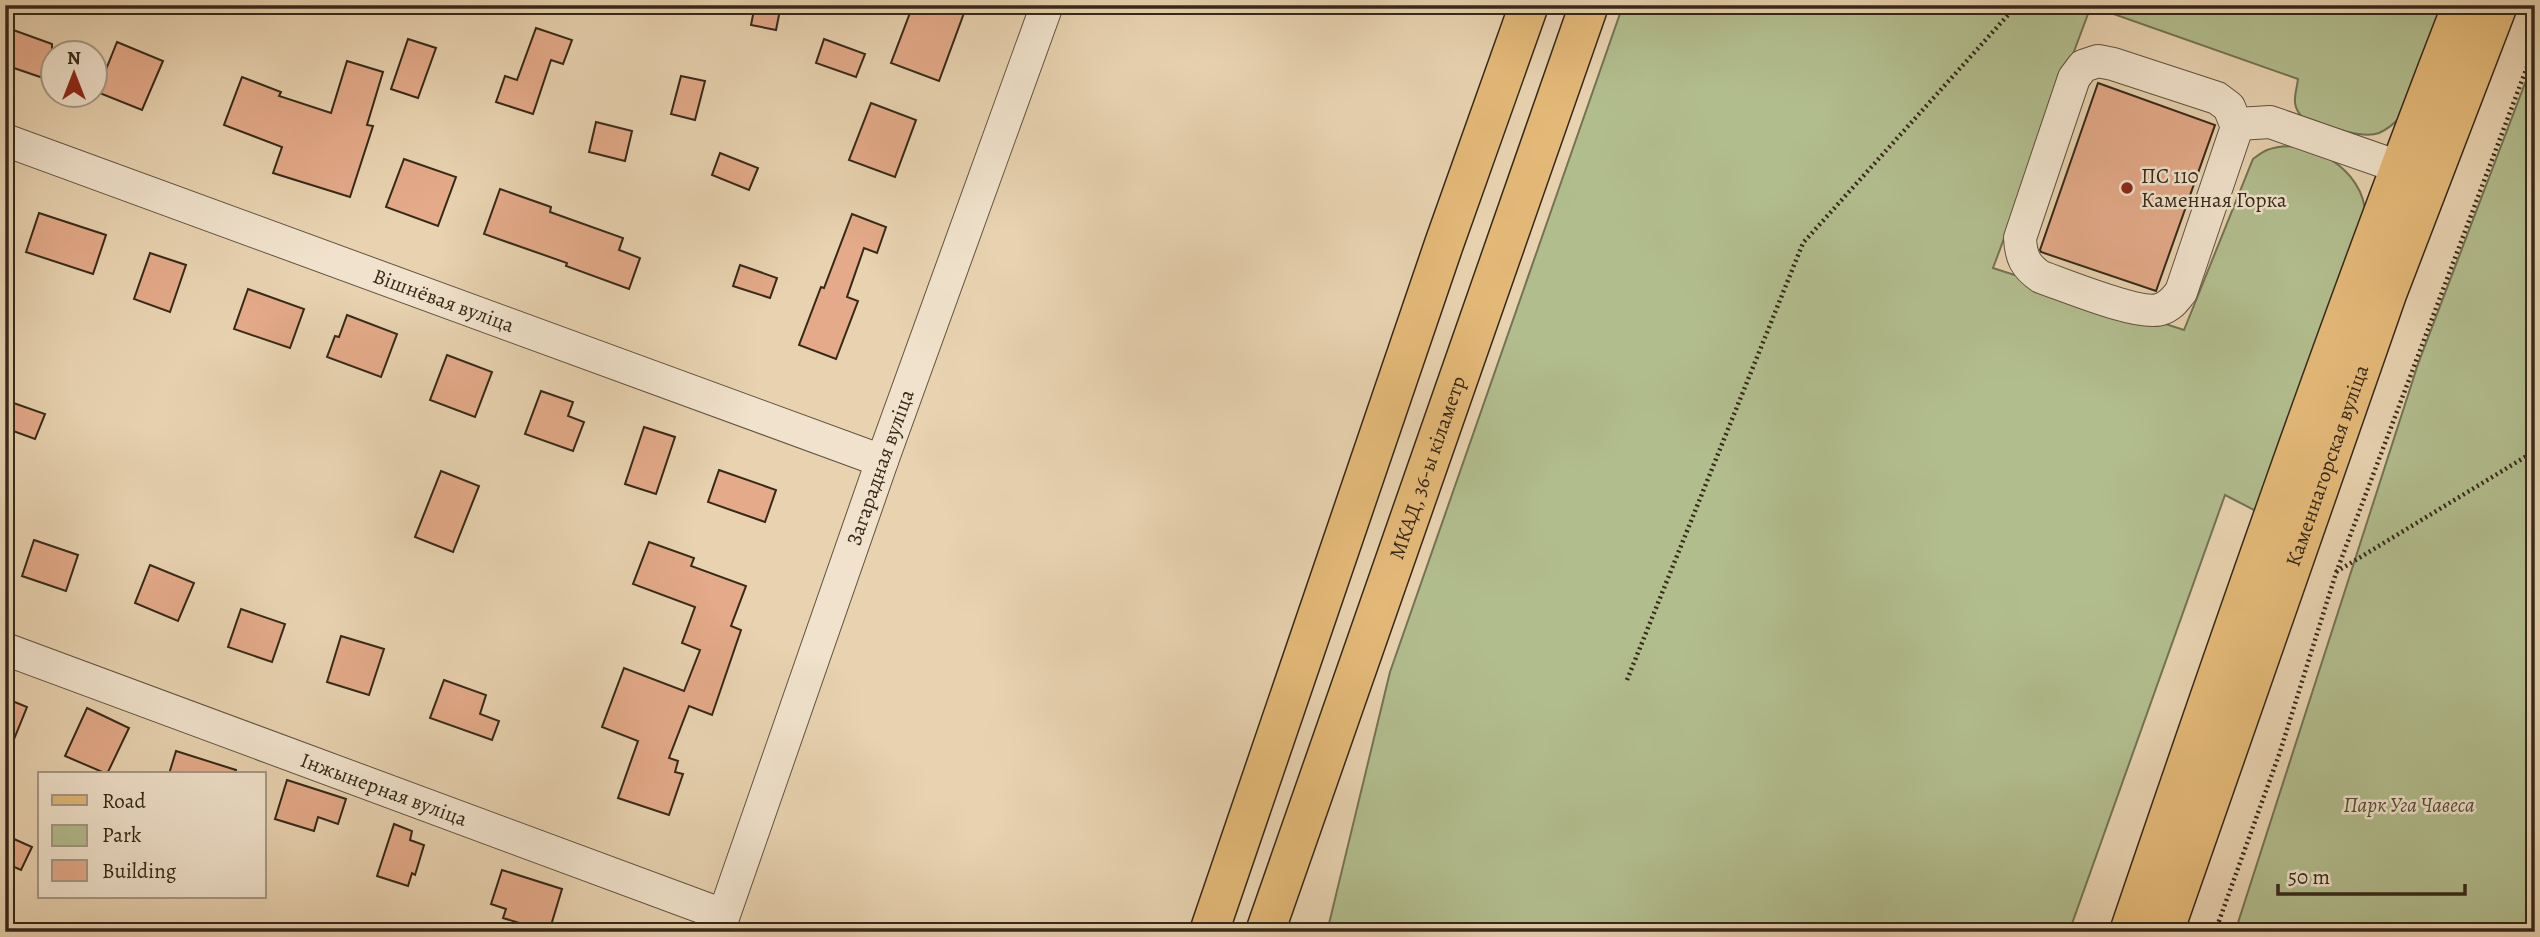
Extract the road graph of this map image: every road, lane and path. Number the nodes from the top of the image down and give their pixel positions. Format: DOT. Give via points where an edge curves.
graph roads {
  1 [pos="1047,5"];
  2 [pos="1529,5"];
  3 [pos="1589,5"];
  4 [pos="2017,5"];
  5 [pos="2462,5"];
  6 [pos="2498,5"];
  7 [pos="2535,46"];
  8 [pos="2238,124"];
  9 [pos="5,140"];
  10 [pos="2399,167"];
  11 [pos="2535,451"];
  12 [pos="882,461"];
  13 [pos="2336,573"];
  14 [pos="5,649"];
  15 [pos="1627,680"];
  16 [pos="721,923"];
  17 [pos="2156,931"];
  18 [pos="1209,932"];
  19 [pos="1265,932"];
  20 [pos="2216,932"];
  1 -- 12 [label="street, Загарадная вуліца"];
  2 -- 18 [label="main road"];
  3 -- 19 [label="main road, МКАД, 36-ы кіламетр"];
  4 -- 15 [label="path" via="1803,243"];
  5 -- 10 [label="main road, Каменнагорская вуліца"];
  6 -- 17 [label="main road, Каменнагорская вуліца" via="2387,295 2212,789"];
  7 -- 13 [label="path"];
  8 -- 8 [label="street" via="2181,292 2172,304 2159,311 2140,311 2041,277 2028,268 2020,238 2074,78 2083,66 2098,61 2113,64 2217,98 2229,107"];
  8 -- 10 [label="street" via="2270,122"];
  9 -- 12 [label="street, Вішнёвая вуліца"];
  10 -- 17 [label="main road, Каменнагорская вуліца" via="2272,517"];
  11 -- 13 [label="path"];
  12 -- 16 [label="street, Загарадная вуліца"];
  13 -- 20 [label="path" via="2280,752"];
  14 -- 16 [label="street, Інжынерная вуліца"];
}
